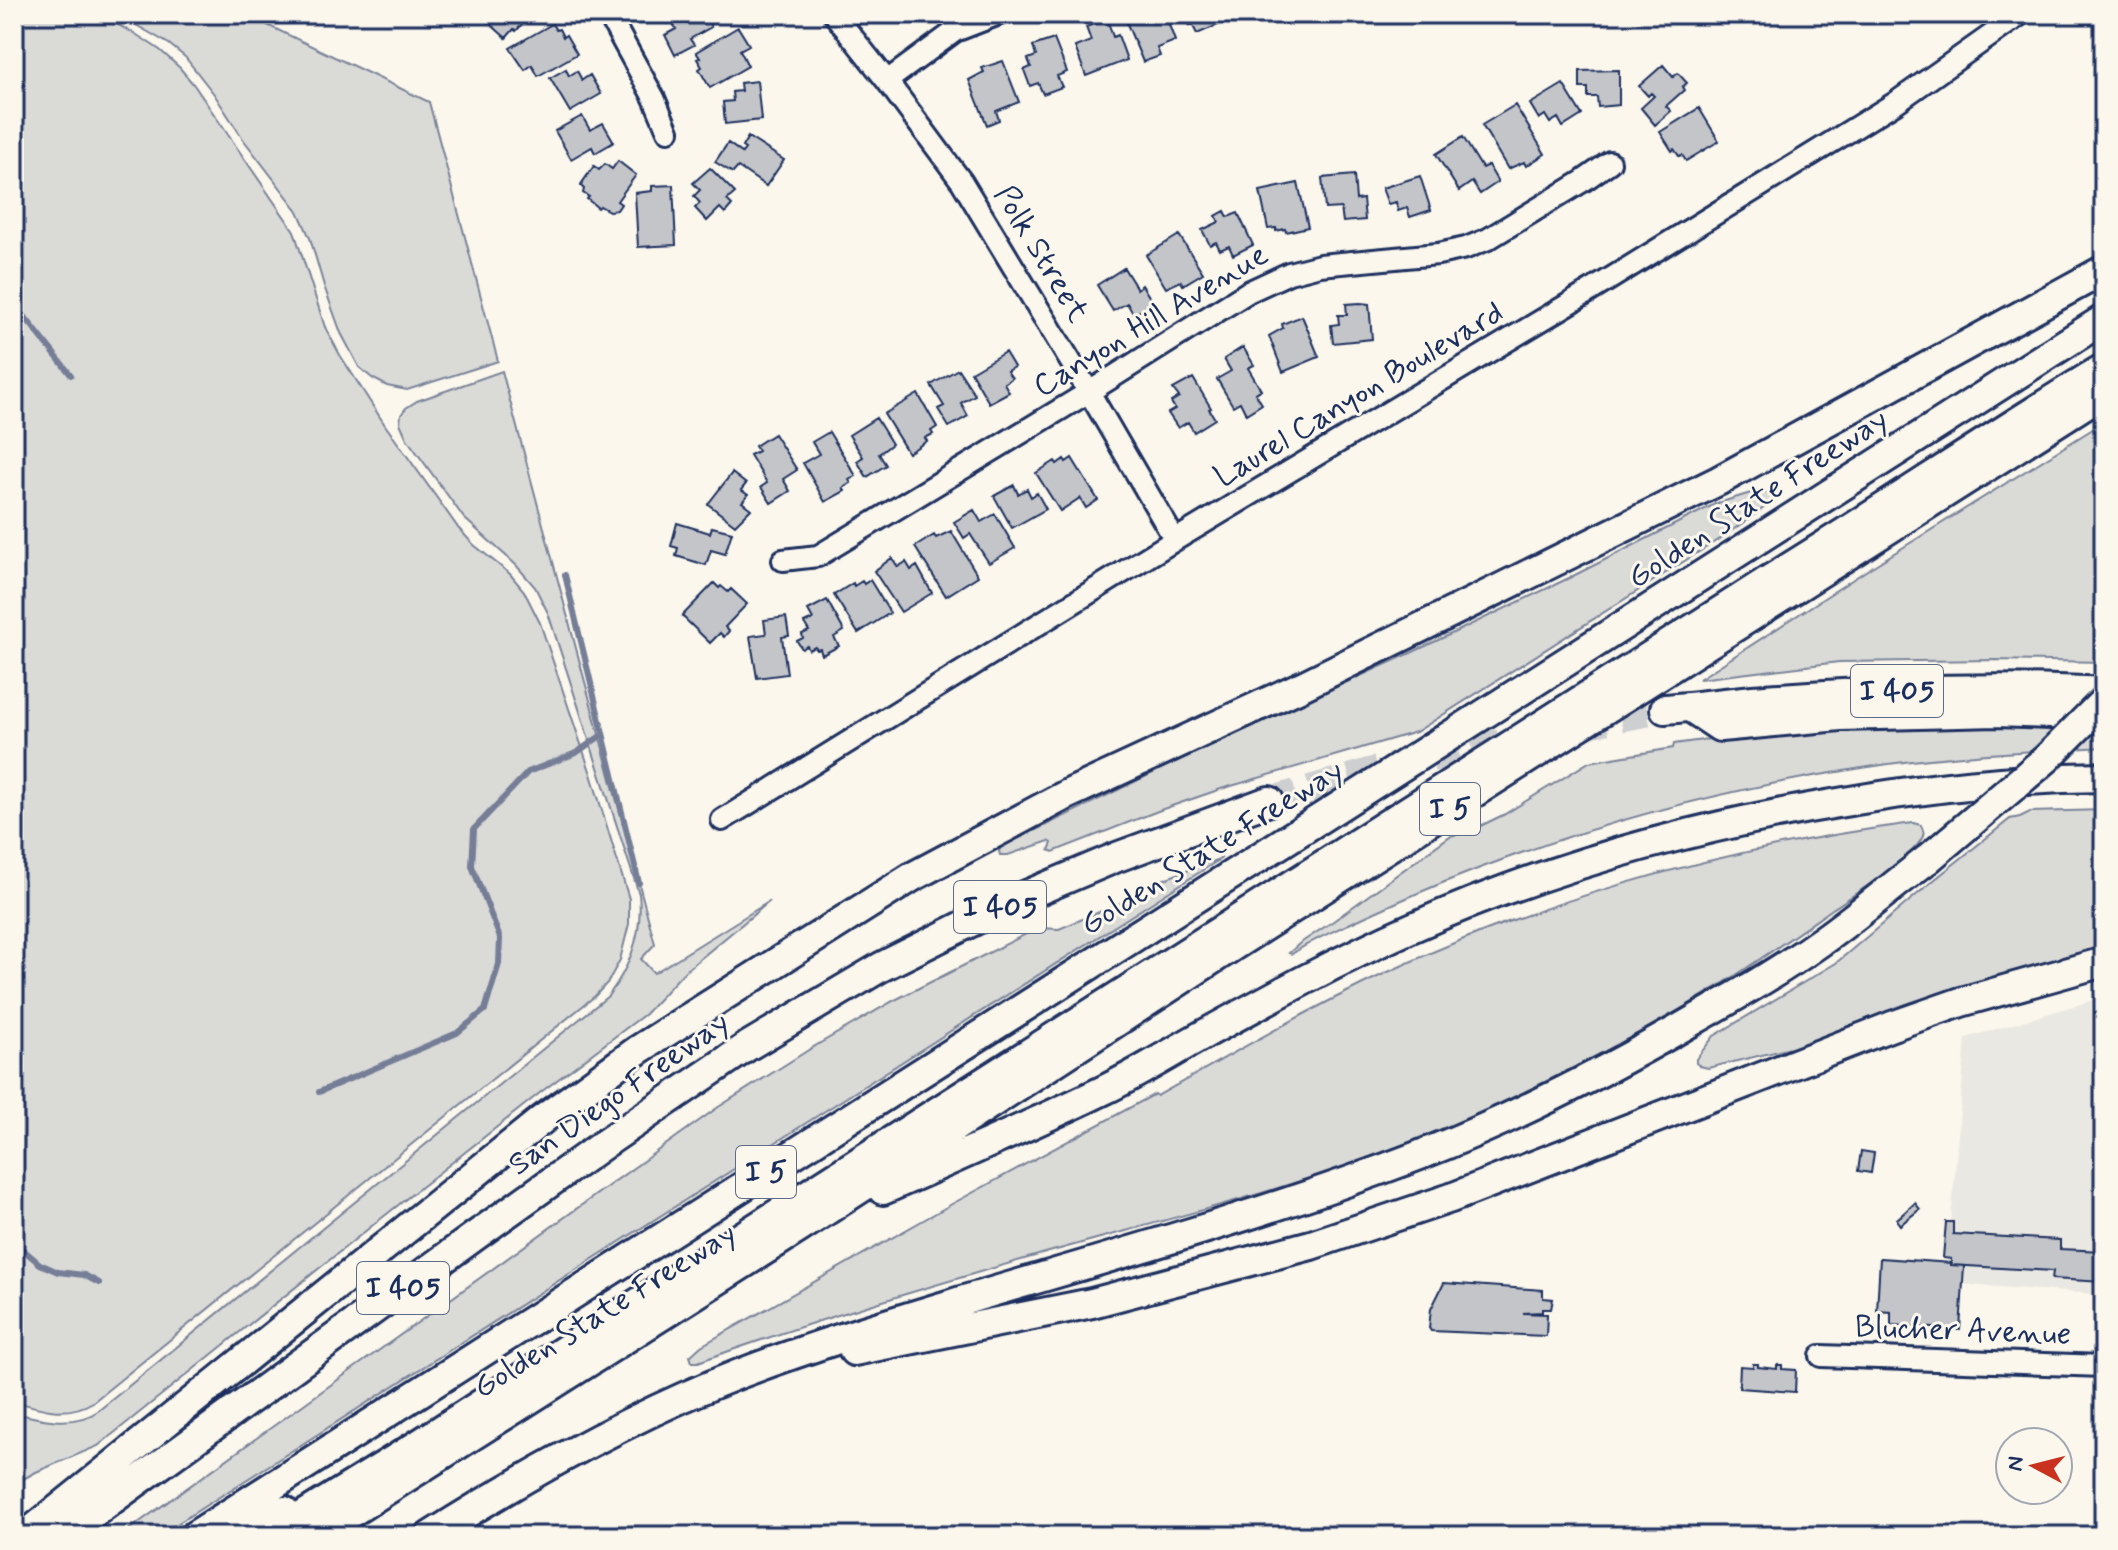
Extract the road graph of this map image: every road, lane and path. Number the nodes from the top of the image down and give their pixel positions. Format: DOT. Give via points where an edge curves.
graph roads {
  1 [pos="608,14"];
  2 [pos="834,14"];
  3 [pos="999,14"];
  4 [pos="2021,14"];
  5 [pos="887,81"];
  6 [pos="668,131"];
  7 [pos="1610,162"];
  8 [pos="2104,270"];
  9 [pos="2104,319"];
  10 [pos="2104,368"];
  11 [pos="1089,392"];
  12 [pos="2104,392"];
  13 [pos="1175,540"];
  14 [pos="783,560"];
  15 [pos="2104,692"];
  16 [pos="2104,701"];
  17 [pos="2104,716"];
  18 [pos="2104,777"];
  19 [pos="1269,801"];
  20 [pos="1337,808"];
  21 [pos="722,820"];
  22 [pos="2104,962"];
  23 [pos="798,1229"];
  24 [pos="1821,1356"];
  25 [pos="2104,1366"];
  26 [pos="740,1374"];
  27 [pos="25,1536"];
  28 [pos="62,1536"];
  29 [pos="194,1536"];
  30 [pos="244,1536"];
  31 [pos="271,1536"];
  32 [pos="314,1536"];
  33 [pos="430,1536"];
  1 -- 6 [label="street"];
  2 -- 5 [label="street, Polk Street"];
  3 -- 5 [label="street" via="955,31"];
  4 -- 13 [label="street, Laurel Canyon Boulevard" via="1895,103"];
  5 -- 11 [label="street, Polk Street" via="962,182"];
  7 -- 11 [label="street, Canyon Hill Avenue" via="1466,248 1289,273 1248,292"];
  8 -- 27 [label="highway" via="1718,481 1302,686 1066,795 912,877 638,1050 543,1119"];
  9 -- 20 [label="highway, Golden State Freeway / I 5"];
  10 -- 31 [label="highway"];
  11 -- 13 [label="street, Polk Street"];
  11 -- 14 [label="street, Canyon Hill Avenue" via="818,556"];
  12 -- 23 [label="highway, Golden State Freeway / I 5"];
  13 -- 21 [label="street, Laurel Canyon Boulevard"];
  15 -- 17 [label="highway, I 405" via="1899,691 1677,708 1720,727 1840,716"];
  16 -- 26 [label="highway, bridge" via="2046,759 1817,945 1653,1044 1547,1099 1422,1154 1245,1217 846,1336"];
  18 -- 23 [label="highway" via="1971,784 1749,818 1507,889 1333,964 1106,1089"];
  19 -- 28 [label="highway, San Diego Freeway / I 405" via="1015,900 881,967 748,1046 488,1226"];
  20 -- 29 [label="highway, Golden State Freeway / I 5"];
  20 -- 30 [label="highway" via="1317,852"];
  22 -- 26 [label="highway" via="1892,1026 1451,1198 1311,1245 1092,1303"];
  23 -- 32 [label="highway, Golden State Freeway / I 5"];
  24 -- 25 [label="street, Blucher Avenue"];
  26 -- 33 [label="highway" via="596,1440"];
}
